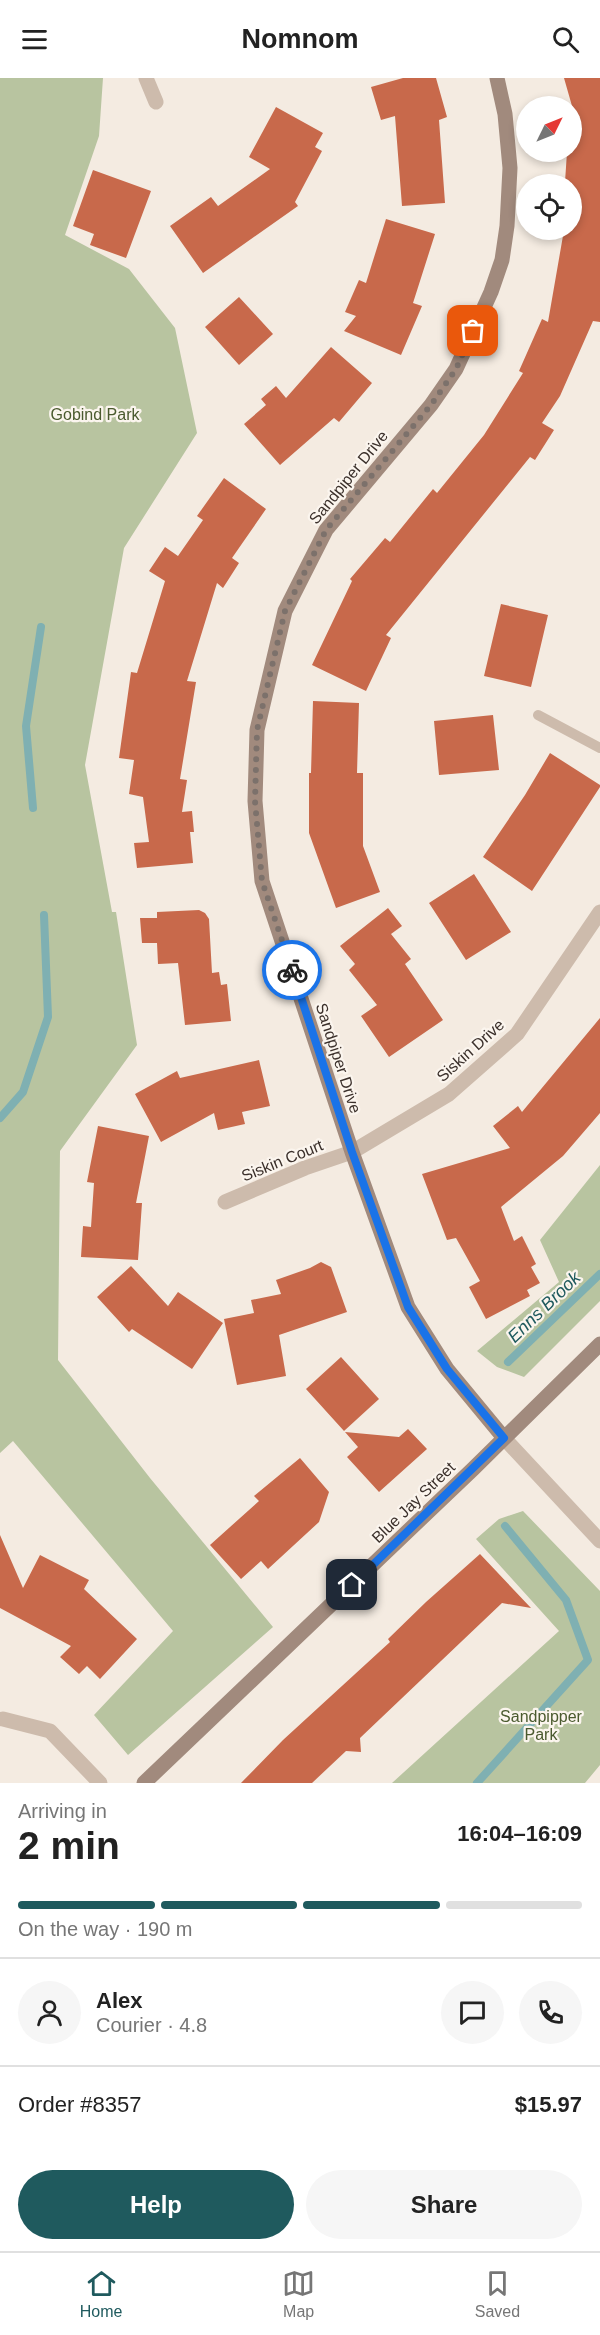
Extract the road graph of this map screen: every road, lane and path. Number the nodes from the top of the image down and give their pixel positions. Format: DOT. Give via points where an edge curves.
graph roads {
  1 [pos="146,78"];
  2 [pos="497,78"];
  3 [pos="156,102"];
  4 [pos="538,715"];
  5 [pos="600,748"];
  6 [pos="600,912"];
  7 [pos="352,1152"];
  8 [pos="225,1203"];
  9 [pos="600,1344"];
  10 [pos="504,1438"];
  11 [pos="600,1541"];
  12 [pos="3,1719"];
  13 [pos="100,1783"];
  14 [pos="144,1783"];
  1 -- 3 [label="street"];
  2 -- 7 [label="street, Sandpiper Drive" via="510,168 502,260 491,292 456,369 431,405 326,530 285,611 257,730 255,801 262,881"];
  4 -- 5 [label="lane"];
  6 -- 7 [label="street, Siskin Drive" via="517,1035 449,1094"];
  7 -- 8 [label="street, Siskin Court"];
  7 -- 10 [label="street, Sandpiper Drive" via="408,1307 447,1369"];
  9 -- 10 [label="street, Blue Jay Street"];
  10 -- 11 [label="street, Sandpiper Drive"];
  10 -- 14 [label="street, Blue Jay Street"];
  12 -- 13 [label="street" via="50,1731"];
}
